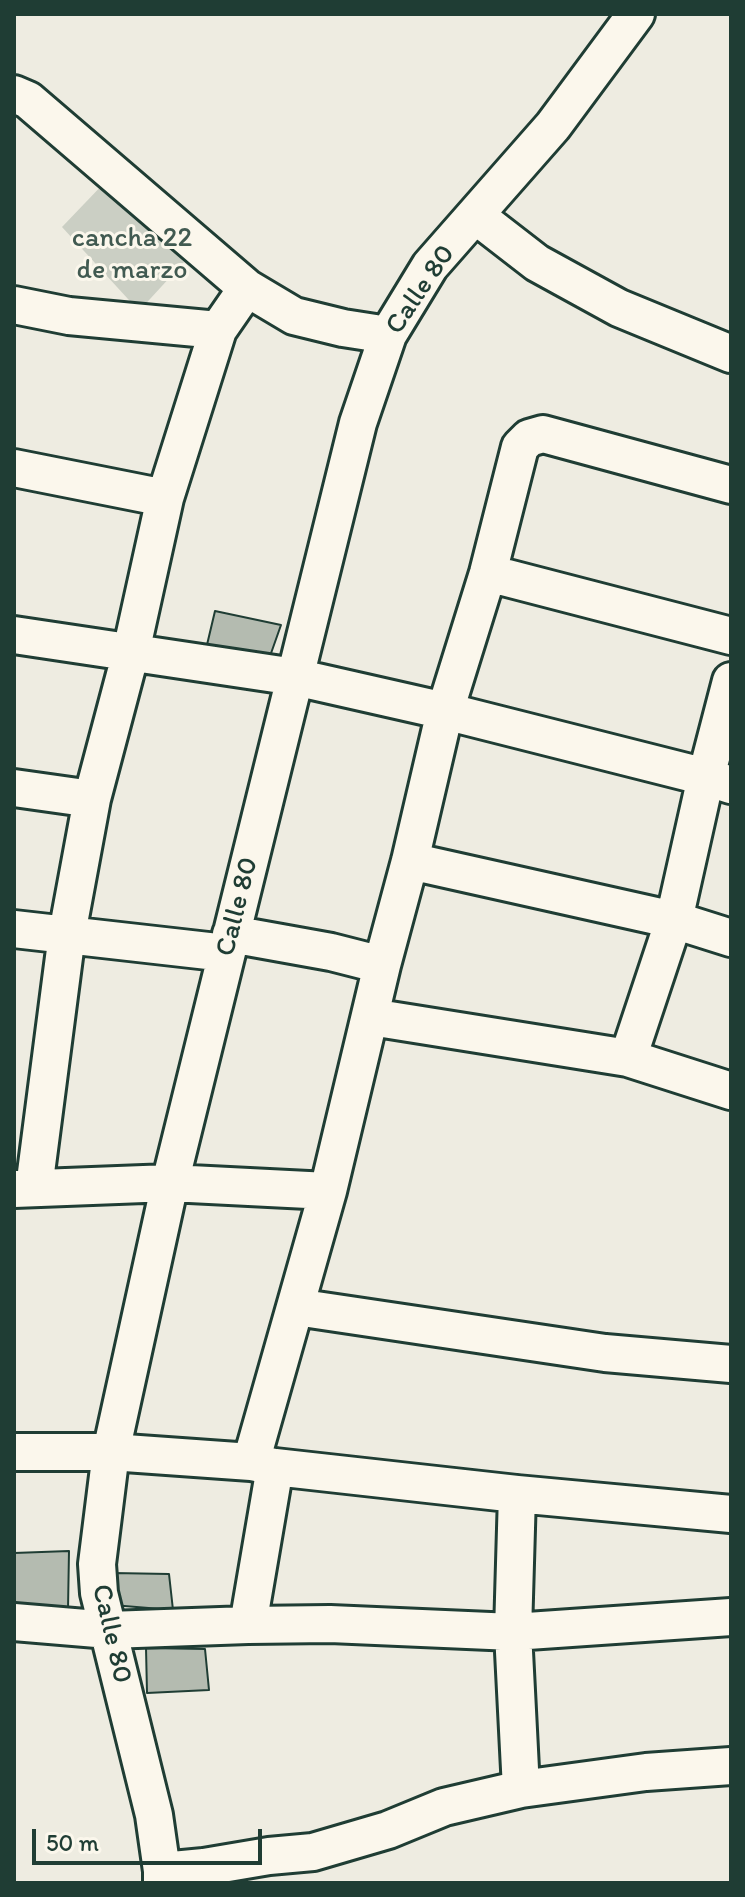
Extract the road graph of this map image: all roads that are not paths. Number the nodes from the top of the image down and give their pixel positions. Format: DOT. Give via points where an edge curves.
graph roads {
  1 [pos="636,14"];
  2 [pos="14,94"];
  3 [pos="475,215"];
  4 [pos="247,288"];
  5 [pos="14,305"];
  6 [pos="218,330"];
  7 [pos="388,335"];
  8 [pos="731,354"];
  9 [pos="14,468"];
  10 [pos="731,485"];
  11 [pos="165,498"];
  12 [pos="488,573"];
  13 [pos="14,635"];
  14 [pos="731,636"];
  15 [pos="131,652"];
  16 [pos="295,677"];
  17 [pos="731,681"];
  18 [pos="445,711"];
  19 [pos="718,781"];
  20 [pos="14,788"];
  21 [pos="92,799"];
  22 [pos="410,861"];
  23 [pos="674,920"];
  24 [pos="14,929"];
  25 [pos="67,934"];
  26 [pos="731,938"];
  27 [pos="228,944"];
  28 [pos="382,965"];
  29 [pos="371,1017"];
  30 [pos="628,1058"];
  31 [pos="731,1091"];
  32 [pos="170,1183"];
  33 [pos="24,1188"];
  34 [pos="328,1191"];
  35 [pos="296,1307"];
  36 [pos="731,1364"];
  37 [pos="14,1452"];
  38 [pos="111,1452"];
  39 [pos="263,1464"];
  40 [pos="517,1494"];
  41 [pos="731,1514"];
  42 [pos="731,1617"];
  43 [pos="14,1622"];
  44 [pos="248,1625"];
  45 [pos="109,1630"];
  46 [pos="513,1632"];
  47 [pos="731,1766"];
  48 [pos="521,1789"];
  49 [pos="162,1877"];
  1 -- 3 [label="street, Calle 80" via="553,126"];
  2 -- 4 [label="street" via="28,100"];
  3 -- 7 [label="street, Calle 80" via="430,266"];
  3 -- 8 [label="street" via="537,263 619,308"];
  4 -- 6 [label="street"];
  4 -- 7 [label="street" via="294,316"];
  5 -- 6 [label="street" via="69,316"];
  6 -- 11 [label="street"];
  7 -- 16 [label="street, Calle 80" via="358,423"];
  9 -- 11 [label="street"];
  10 -- 12 [label="street" via="543,434 529,438 520,447"];
  11 -- 15 [label="street"];
  12 -- 14 [label="street"];
  12 -- 18 [label="street"];
  13 -- 15 [label="street"];
  15 -- 16 [label="street"];
  15 -- 21 [label="street"];
  16 -- 18 [label="street"];
  16 -- 27 [label="street, Calle 80"];
  17 -- 19 [label="street"];
  18 -- 19 [label="street"];
  18 -- 22 [label="street"];
  19 -- 23 [label="street"];
  20 -- 21 [label="street"];
  21 -- 25 [label="street"];
  22 -- 23 [label="street"];
  22 -- 28 [label="street"];
  23 -- 26 [label="street"];
  23 -- 30 [label="street"];
  24 -- 25 [label="street"];
  25 -- 27 [label="street"];
  25 -- 33 [label="street"];
  27 -- 28 [label="street" via="331,952"];
  27 -- 32 [label="street, Calle 80"];
  28 -- 29 [label="street"];
  29 -- 30 [label="street"];
  29 -- 34 [label="street"];
  30 -- 31 [label="street"];
  32 -- 33 [label="street"];
  32 -- 34 [label="street"];
  32 -- 38 [label="street, Calle 80"];
  34 -- 35 [label="street"];
  35 -- 36 [label="street" via="605,1353"];
  35 -- 39 [label="street"];
  37 -- 38 [label="street"];
  38 -- 39 [label="street"];
  38 -- 45 [label="street, Calle 80" via="97,1564"];
  39 -- 40 [label="street"];
  39 -- 44 [label="street"];
  40 -- 41 [label="street"];
  40 -- 46 [label="street"];
  42 -- 46 [label="street"];
  43 -- 45 [label="street"];
  44 -- 45 [label="street"];
  44 -- 46 [label="street"];
  45 -- 49 [label="street, Calle 80" via="154,1815"];
  46 -- 48 [label="street"];
  47 -- 48 [label="street"];
  48 -- 49 [label="street" via="444,1807 313,1852"];
}
